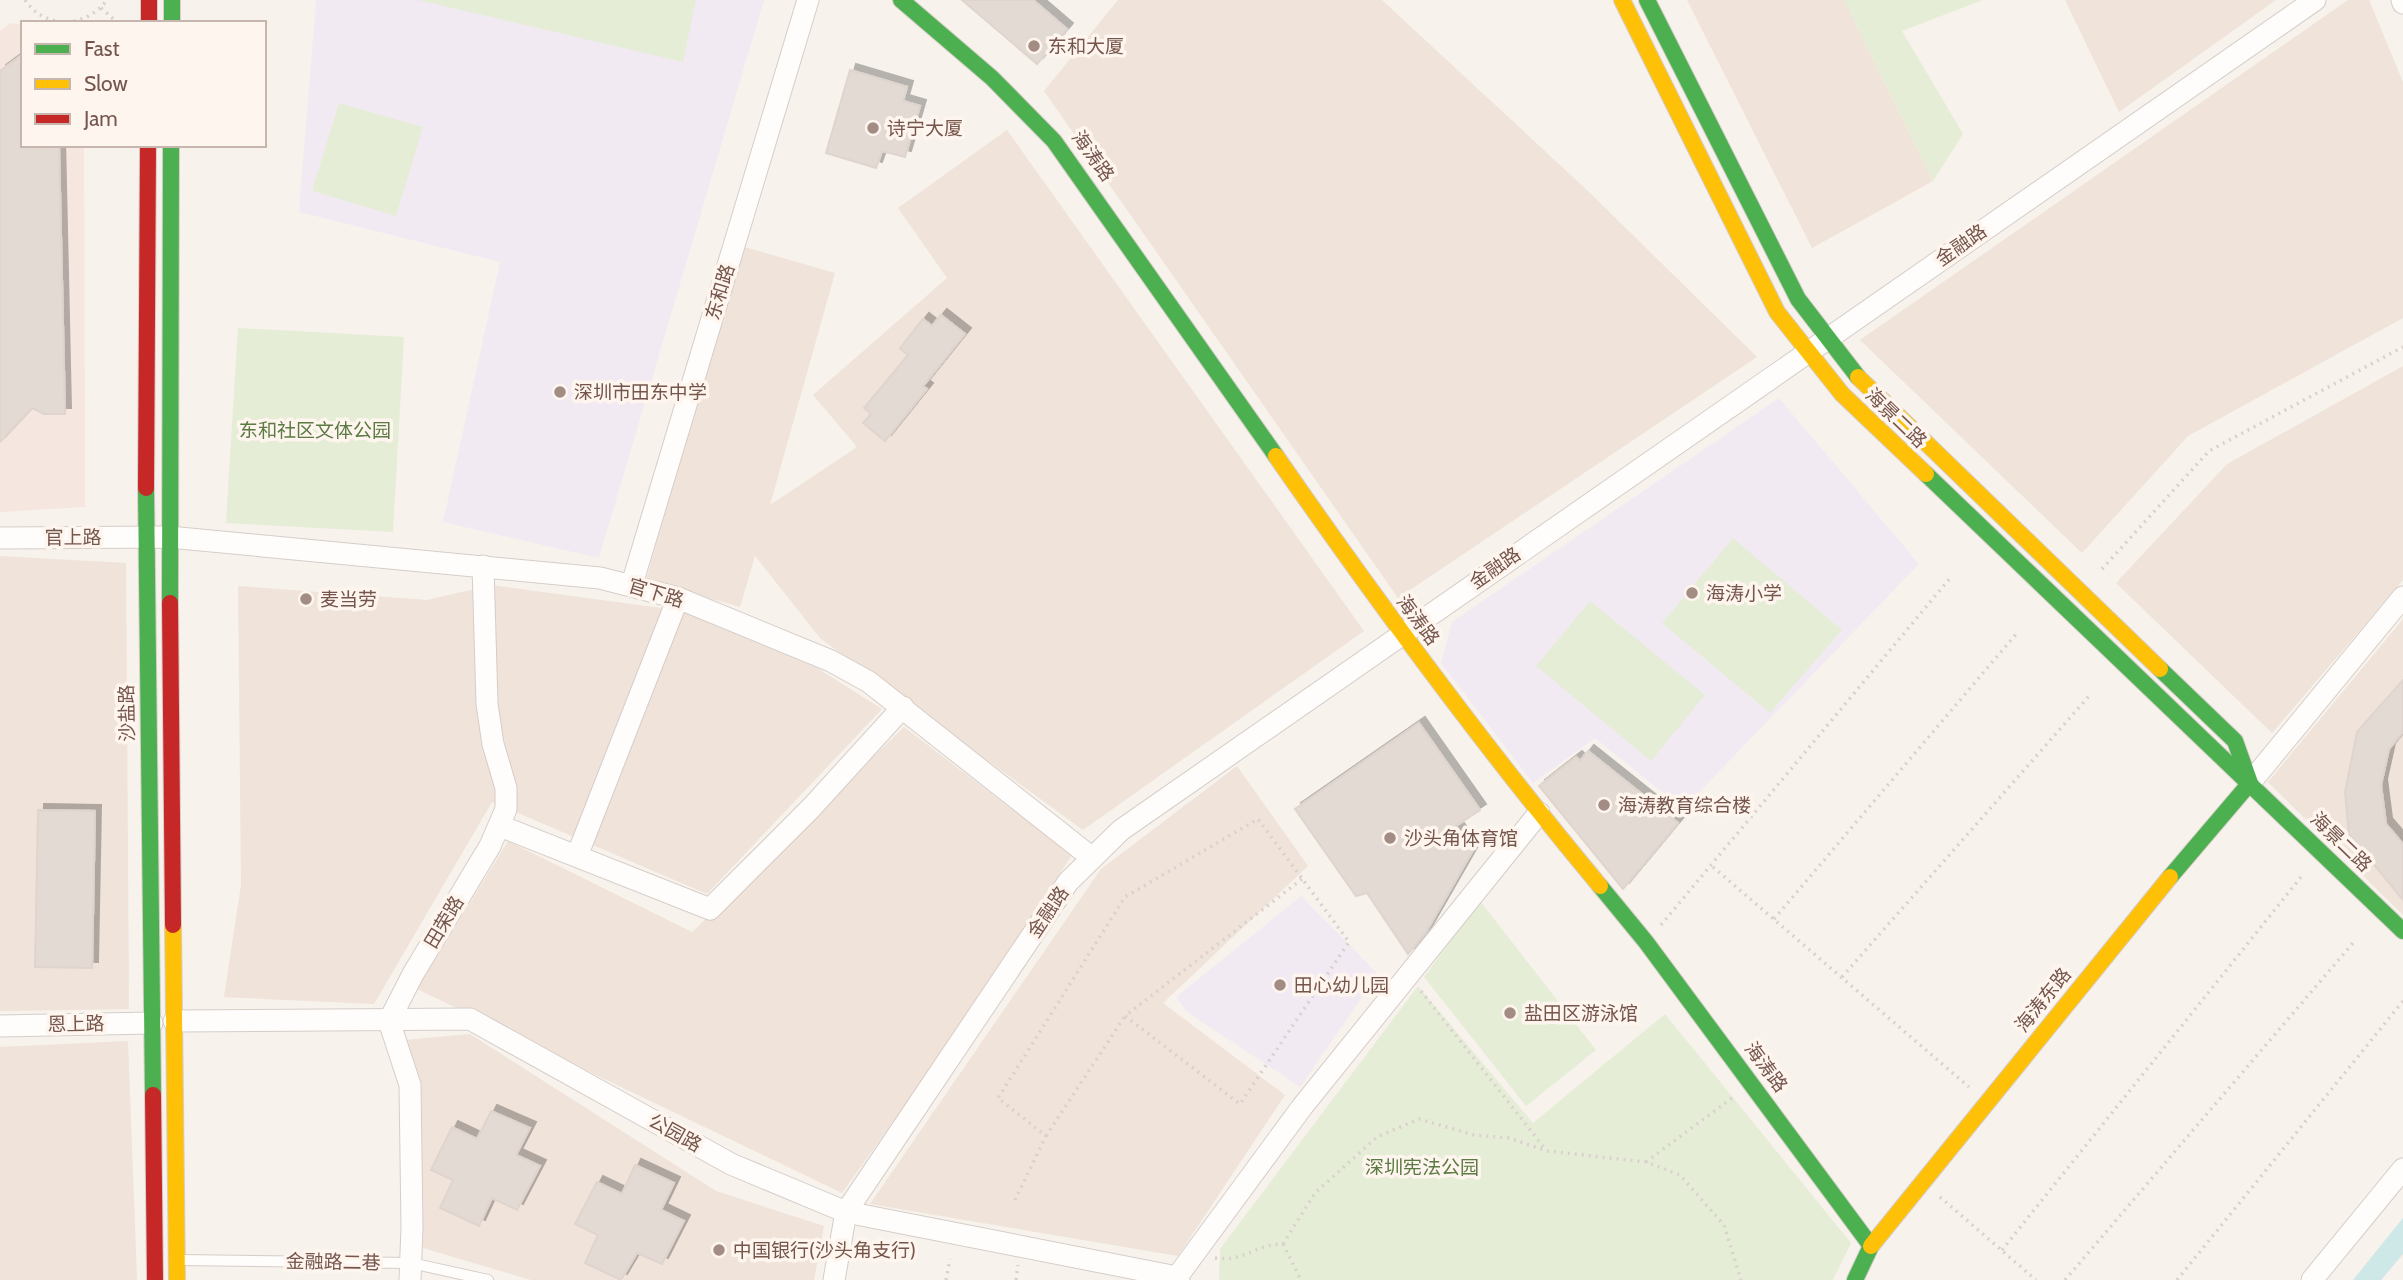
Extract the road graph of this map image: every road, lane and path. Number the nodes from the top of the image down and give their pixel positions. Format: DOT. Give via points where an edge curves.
graph roads {
  1 [pos="25,0"];
  2 [pos="107,0"];
  3 [pos="149,0"];
  4 [pos="172,0"];
  5 [pos="807,0"];
  6 [pos="901,0"];
  7 [pos="1622,0"];
  8 [pos="1647,0"];
  9 [pos="2315,0"];
  10 [pos="101,8"];
  11 [pos="51,21"];
  12 [pos="79,21"];
  13 [pos="116,21"];
  14 [pos="149,21"];
  15 [pos="172,21"];
  16 [pos="148,147"];
  17 [pos="171,147"];
  18 [pos="1827,337"];
  19 [pos="2403,346"];
  20 [pos="1808,351"];
  21 [pos="146,536"];
  22 [pos="169,537"];
  23 [pos="0,538"];
  24 [pos="484,566"];
  25 [pos="2102,569"];
  26 [pos="1951,577"];
  27 [pos="632,584"];
  28 [pos="2403,597"];
  29 [pos="678,598"];
  30 [pos="1402,633"];
  31 [pos="2017,633"];
  32 [pos="2090,695"];
  33 [pos="903,707"];
  34 [pos="2250,783"];
  35 [pos="1539,813"];
  36 [pos="500,826"];
  37 [pos="577,856"];
  38 [pos="1091,857"];
  39 [pos="1713,867"];
  40 [pos="2301,877"];
  41 [pos="1302,879"];
  42 [pos="1774,919"];
  43 [pos="2403,931"];
  44 [pos="1646,942"];
  45 [pos="2353,943"];
  46 [pos="1409,975"];
  47 [pos="1842,977"];
  48 [pos="2403,1000"];
  49 [pos="1125,1016"];
  50 [pos="174,1021"];
  51 [pos="389,1021"];
  52 [pos="152,1023"];
  53 [pos="0,1026"];
  54 [pos="1752,1083"];
  55 [pos="1987,1102"];
  56 [pos="1046,1136"];
  57 [pos="1548,1151"];
  58 [pos="1646,1162"];
  59 [pos="2403,1169"];
  60 [pos="1922,1181"];
  61 [pos="1015,1200"];
  62 [pos="846,1212"];
  63 [pos="1283,1244"];
  64 [pos="1871,1246"];
  65 [pos="2002,1250"];
  66 [pos="1192,1256"];
  67 [pos="950,1259"];
  68 [pos="177,1260"];
  69 [pos="1018,1264"];
  70 [pos="410,1272"];
  71 [pos="1178,1278"];
  72 [pos="155,1280"];
  73 [pos="177,1280"];
  74 [pos="488,1280"];
  75 [pos="834,1280"];
  76 [pos="946,1280"];
  77 [pos="1016,1280"];
  78 [pos="1300,1280"];
  79 [pos="1741,1280"];
  80 [pos="1855,1280"];
  81 [pos="2036,1280"];
  82 [pos="2065,1280"];
  83 [pos="2177,1280"];
  84 [pos="2312,1280"];
  1 -- 11 [label="path"];
  2 -- 10 [label="path"];
  3 -- 14 [label="street"];
  4 -- 15 [label="street"];
  5 -- 27 [label="street, 东和路"];
  6 -- 30 [label="street, 海涛路" via="1046,128"];
  7 -- 20 [label="street, 海景二路" via="1777,312"];
  8 -- 18 [label="street, 海景二路" via="1798,299"];
  9 -- 18 [label="street, 金融路"];
  10 -- 12 [label="path"];
  10 -- 13 [label="path"];
  16 -- 21 [label="street, 沙盐路"];
  17 -- 22 [label="street"];
  18 -- 20 [label="street, 金融路"];
  18 -- 34 [label="street, 海景二路" via="1861,381 2235,741"];
  19 -- 25 [label="path" via="2209,451"];
  20 -- 30 [label="street, 金融路"];
  20 -- 34 [label="street, 海景二路" via="1842,394"];
  21 -- 22 [label="street, 官下路"];
  21 -- 23 [label="street, 官上路"];
  21 -- 52 [label="street, 沙盐路"];
  22 -- 24 [label="street, 官下路"];
  22 -- 50 [label="street"];
  24 -- 27 [label="street, 官下路"];
  24 -- 36 [label="street, 田荣路" via="487,704 506,788"];
  26 -- 39 [label="path"];
  27 -- 29 [label="street, 官下路"];
  28 -- 34 [label="street"];
  29 -- 33 [label="street, 官下路" via="831,661"];
  29 -- 37 [label="street"];
  30 -- 35 [label="street, 海涛路"];
  30 -- 38 [label="street, 金融路" via="1130,823"];
  31 -- 42 [label="path"];
  32 -- 47 [label="path"];
  33 -- 37 [label="street" via="710,909"];
  33 -- 38 [label="street, 官下路"];
  34 -- 43 [label="street, 海景二路"];
  34 -- 55 [label="street, 海涛东路"];
  35 -- 44 [label="street, 海涛路"];
  35 -- 46 [label="street"];
  36 -- 37 [label="street"];
  36 -- 51 [label="street, 田荣路"];
  38 -- 62 [label="street, 金融路" via="1060,893"];
  39 -- 42 [label="path"];
  39 -- 44 [label="path"];
  40 -- 65 [label="path"];
  41 -- 49 [label="path"];
  41 -- 49 [label="path" via="1349,942 1240,1104"];
  41 -- 56 [label="path" via="1258,819 1125,897 998,1098"];
  42 -- 47 [label="path"];
  44 -- 54 [label="street, 海涛路"];
  45 -- 82 [label="path"];
  46 -- 57 [label="path"];
  46 -- 66 [label="street" via="1301,1107"];
  47 -- 55 [label="path"];
  48 -- 83 [label="path"];
  49 -- 56 [label="path"];
  50 -- 51 [label="street, 公园路"];
  50 -- 68 [label="street"];
  51 -- 62 [label="street, 公园路" via="470,1019 731,1164"];
  51 -- 70 [label="street" via="410,1085"];
  52 -- 53 [label="street, 恩上路"];
  52 -- 72 [label="street, 沙盐路"];
  54 -- 58 [label="path"];
  54 -- 64 [label="street, 海涛路"];
  55 -- 60 [label="street, 海涛东路"];
  56 -- 61 [label="path"];
  57 -- 58 [label="path"];
  57 -- 63 [label="path" via="1419,1119 1377,1137 1325,1184"];
  58 -- 79 [label="path" via="1681,1175 1724,1225"];
  59 -- 84 [label="street"];
  60 -- 64 [label="street, 海涛东路"];
  60 -- 65 [label="path"];
  62 -- 71 [label="street, 公园路"];
  62 -- 75 [label="street, 金融路"];
  63 -- 66 [label="path" via="1263,1244 1234,1260"];
  63 -- 78 [label="path"];
  64 -- 80 [label="street"];
  65 -- 81 [label="path"];
  66 -- 71 [label="street"];
  67 -- 76 [label="path"];
  68 -- 70 [label="lane, 金融路二巷"];
  68 -- 73 [label="street"];
  69 -- 77 [label="path"];
  70 -- 74 [label="lane, 金融路二巷"];
}
